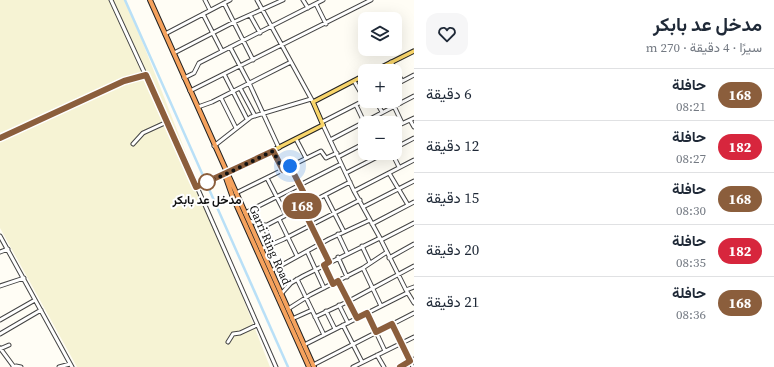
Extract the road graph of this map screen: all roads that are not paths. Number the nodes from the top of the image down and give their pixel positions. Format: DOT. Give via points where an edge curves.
graph roads {
  1 [pos="111,0"];
  2 [pos="150,0"];
  3 [pos="205,0"];
  4 [pos="230,0"];
  5 [pos="257,0"];
  6 [pos="283,0"];
  7 [pos="303,0"];
  8 [pos="323,0"];
  9 [pos="361,0"];
  10 [pos="371,0"];
  11 [pos="224,3"];
  12 [pos="316,4"];
  13 [pos="363,4"];
  14 [pos="308,8"];
  15 [pos="210,10"];
  16 [pos="262,10"];
  17 [pos="203,14"];
  18 [pos="250,15"];
  19 [pos="234,22"];
  20 [pos="326,24"];
  21 [pos="272,27"];
  22 [pos="213,33"];
  23 [pos="260,33"];
  24 [pos="165,34"];
  25 [pos="243,41"];
  26 [pos="282,46"];
  27 [pos="230,47"];
  28 [pos="222,51"];
  29 [pos="414,51"];
  30 [pos="174,53"];
  31 [pos="253,60"];
  32 [pos="291,62"];
  33 [pos="391,62"];
  34 [pos="387,64"];
  35 [pos="240,66"];
  36 [pos="224,74"];
  37 [pos="146,75"];
  38 [pos="413,76"];
  39 [pos="184,78"];
  40 [pos="358,79"];
  41 [pos="354,81"];
  42 [pos="414,81"];
  43 [pos="402,82"];
  44 [pos="249,84"];
  45 [pos="240,88"];
  46 [pos="358,88"];
  47 [pos="190,91"];
  48 [pos="232,92"];
  49 [pos="414,96"];
  50 [pos="221,98"];
  51 [pos="312,100"];
  52 [pos="402,102"];
  53 [pos="356,105"];
  54 [pos="198,107"];
  55 [pos="380,108"];
  56 [pos="390,108"];
  57 [pos="382,112"];
  58 [pos="263,113"];
  59 [pos="255,116"];
  60 [pos="361,116"];
  61 [pos="375,116"];
  62 [pos="414,118"];
  63 [pos="247,120"];
  64 [pos="410,120"];
  65 [pos="167,122"];
  66 [pos="402,123"];
  67 [pos="322,124"];
  68 [pos="358,126"];
  69 [pos="414,127"];
  70 [pos="236,128"];
  71 [pos="0,138"];
  72 [pos="414,138"];
  73 [pos="296,139"];
  74 [pos="330,140"];
  75 [pos="133,144"];
  76 [pos="402,144"];
  77 [pos="214,146"];
  78 [pos="358,147"];
  79 [pos="280,148"];
  80 [pos="273,151"];
  81 [pos="337,153"];
  82 [pos="338,157"];
  83 [pos="306,158"];
  84 [pos="372,160"];
  85 [pos="396,160"];
  86 [pos="414,160"];
  87 [pos="341,164"];
  88 [pos="290,166"];
  89 [pos="399,167"];
  90 [pos="283,170"];
  91 [pos="226,173"];
  92 [pos="389,173"];
  93 [pos="346,174"];
  94 [pos="267,178"];
  95 [pos="414,181"];
  96 [pos="350,182"];
  97 [pos="300,184"];
  98 [pos="196,187"];
  99 [pos="398,189"];
  100 [pos="354,191"];
  101 [pos="236,193"];
  102 [pos="325,195"];
  103 [pos="276,196"];
  104 [pos="360,200"];
  105 [pos="414,202"];
  106 [pos="309,203"];
  107 [pos="408,205"];
  108 [pos="302,207"];
  109 [pos="363,207"];
  110 [pos="245,212"];
  111 [pos="334,214"];
  112 [pos="286,215"];
  113 [pos="279,219"];
  114 [pos="370,220"];
  115 [pos="249,221"];
  116 [pos="414,223"];
  117 [pos="372,224"];
  118 [pos="264,225"];
  119 [pos="311,226"];
  120 [pos="344,232"];
  121 [pos="338,234"];
  122 [pos="0,236"];
  123 [pos="288,237"];
  124 [pos="380,239"];
  125 [pos="320,244"];
  126 [pos="414,244"];
  127 [pos="272,245"];
  128 [pos="362,246"];
  129 [pos="8,249"];
  130 [pos="261,249"];
  131 [pos="306,251"];
  132 [pos="0,252"];
  133 [pos="387,252"];
  134 [pos="347,253"];
  135 [pos="297,256"];
  136 [pos="338,257"];
  137 [pos="390,258"];
  138 [pos="329,262"];
  139 [pos="370,262"];
  140 [pos="324,265"];
  141 [pos="414,266"];
  142 [pos="363,268"];
  143 [pos="315,269"];
  144 [pos="271,271"];
  145 [pos="398,275"];
  146 [pos="347,276"];
  147 [pos="24,278"];
  148 [pos="297,279"];
  149 [pos="338,281"];
  150 [pos="333,284"];
  151 [pos="0,286"];
  152 [pos="414,287"];
  153 [pos="324,288"];
  154 [pos="372,288"];
  155 [pos="406,292"];
  156 [pos="281,294"];
  157 [pos="306,297"];
  158 [pos="35,300"];
  159 [pos="349,301"];
  160 [pos="414,303"];
  161 [pos="339,305"];
  162 [pos="381,306"];
  163 [pos="288,309"];
  164 [pos="41,310"];
  165 [pos="312,310"];
  166 [pos="326,311"];
  167 [pos="414,312"];
  168 [pos="367,313"];
  169 [pos="315,317"];
  170 [pos="357,318"];
  171 [pos="0,320"];
  172 [pos="292,320"];
  173 [pos="348,323"];
  174 [pos="392,324"];
  175 [pos="257,325"];
  176 [pos="343,325"];
  177 [pos="335,329"];
  178 [pos="376,332"];
  179 [pos="0,334"];
  180 [pos="324,335"];
  181 [pos="414,337"];
  182 [pos="228,342"];
  183 [pos="401,343"];
  184 [pos="353,344"];
  185 [pos="9,345"];
  186 [pos="304,345"];
  187 [pos="0,349"];
  188 [pos="385,351"];
  189 [pos="378,355"];
  190 [pos="412,360"];
  191 [pos="362,362"];
  192 [pos="71,366"];
  193 [pos="312,366"];
  194 [pos="13,367"];
  195 [pos="21,367"];
  196 [pos="59,367"];
  197 [pos="276,367"];
  198 [pos="353,367"];
  199 [pos="384,367"];
  200 [pos="400,367"];
  201 [pos="413,367"];
  1 -- 37 [label="street"];
  2 -- 24 [label="highway, Garri Ring Road"];
  3 -- 15 [label="street"];
  4 -- 11 [label="street"];
  5 -- 16 [label="street"];
  6 -- 16 [label="street"];
  7 -- 14 [label="street"];
  8 -- 12 [label="street"];
  9 -- 13 [label="street"];
  10 -- 13 [label="street"];
  11 -- 15 [label="street"];
  11 -- 19 [label="street"];
  12 -- 14 [label="street"];
  12 -- 20 [label="street"];
  13 -- 20 [label="street"];
  14 -- 21 [label="street"];
  15 -- 17 [label="street"];
  16 -- 18 [label="street"];
  16 -- 21 [label="street"];
  17 -- 22 [label="street"];
  17 -- 24 [label="street"];
  18 -- 19 [label="street"];
  18 -- 23 [label="street"];
  19 -- 22 [label="street"];
  19 -- 25 [label="street"];
  20 -- 26 [label="street"];
  21 -- 23 [label="street"];
  21 -- 26 [label="street"];
  22 -- 28 [label="street"];
  22 -- 30 [label="street"];
  23 -- 25 [label="street"];
  24 -- 30 [label="highway, Garri Ring Road"];
  25 -- 27 [label="street"];
  25 -- 31 [label="street"];
  26 -- 31 [label="street"];
  26 -- 32 [label="street"];
  27 -- 28 [label="street"];
  27 -- 35 [label="street"];
  28 -- 39 [label="street" via="200,63 194,73"];
  29 -- 33 [label="main road"];
  30 -- 39 [label="highway, Garri Ring Road"];
  31 -- 35 [label="street"];
  32 -- 44 [label="street"];
  32 -- 51 [label="street"];
  33 -- 34 [label="main road"];
  35 -- 36 [label="street"];
  35 -- 44 [label="street"];
  36 -- 47 [label="street"];
  36 -- 48 [label="street"];
  37 -- 65 [label="street"];
  37 -- 71 [label="street" via="124,81"];
  38 -- 42 [label="street"];
  38 -- 43 [label="street"];
  39 -- 47 [label="highway, Garri Ring Road"];
  40 -- 41 [label="main road"];
  41 -- 46 [label="street"];
  41 -- 51 [label="main road"];
  44 -- 45 [label="street"];
  44 -- 58 [label="street"];
  45 -- 48 [label="street"];
  45 -- 59 [label="street"];
  47 -- 54 [label="highway, Garri Ring Road"];
  48 -- 50 [label="street"];
  48 -- 63 [label="street"];
  49 -- 52 [label="street"];
  50 -- 54 [label="street"];
  50 -- 70 [label="street"];
  51 -- 58 [label="street"];
  51 -- 67 [label="main road"];
  53 -- 60 [label="street"];
  53 -- 67 [label="street"];
  54 -- 77 [label="highway, Garri Ring Road"];
  55 -- 57 [label="street"];
  56 -- 57 [label="street"];
  57 -- 61 [label="street"];
  58 -- 59 [label="street"];
  58 -- 79 [label="street"];
  59 -- 63 [label="street"];
  62 -- 64 [label="street"];
  63 -- 70 [label="street"];
  64 -- 66 [label="street"];
  64 -- 69 [label="street"];
  65 -- 75 [label="street" via="143,133"];
  65 -- 98 [label="street"];
  67 -- 73 [label="main road"];
  67 -- 74 [label="street"];
  68 -- 74 [label="street"];
  70 -- 77 [label="street"];
  72 -- 76 [label="street"];
  73 -- 79 [label="main road"];
  73 -- 83 [label="street"];
  74 -- 81 [label="street"];
  77 -- 91 [label="highway, Garri Ring Road"];
  78 -- 82 [label="street"];
  79 -- 80 [label="main road"];
  80 -- 90 [label="street"];
  80 -- 91 [label="main road"];
  81 -- 82 [label="street"];
  81 -- 83 [label="street" via="326,158 321,150"];
  82 -- 87 [label="street"];
  83 -- 88 [label="street"];
  84 -- 93 [label="street"];
  85 -- 89 [label="street"];
  86 -- 89 [label="street"];
  87 -- 93 [label="street"];
  87 -- 97 [label="street"];
  88 -- 90 [label="street"];
  88 -- 97 [label="street"];
  89 -- 92 [label="street"];
  90 -- 94 [label="street"];
  91 -- 98 [label="street"];
  91 -- 101 [label="highway, Garri Ring Road"];
  91 -- 193 [label="highway, Garri Ring Road"];
  92 -- 99 [label="street"];
  92 -- 100 [label="street"];
  93 -- 96 [label="street"];
  94 -- 101 [label="street"];
  94 -- 103 [label="street"];
  95 -- 99 [label="street"];
  96 -- 100 [label="street"];
  96 -- 102 [label="street"];
  97 -- 103 [label="street"];
  97 -- 106 [label="street"];
  98 -- 175 [label="street"];
  99 -- 107 [label="street"];
  99 -- 109 [label="street"];
  100 -- 104 [label="street"];
  101 -- 110 [label="highway, Garri Ring Road"];
  102 -- 106 [label="street"];
  102 -- 111 [label="street"];
  103 -- 110 [label="street"];
  103 -- 112 [label="street"];
  104 -- 109 [label="street"];
  104 -- 111 [label="street"];
  105 -- 107 [label="street"];
  106 -- 108 [label="street"];
  107 -- 117 [label="street"];
  108 -- 112 [label="street"];
  108 -- 119 [label="street"];
  109 -- 114 [label="street"];
  110 -- 115 [label="highway, Garri Ring Road"];
  111 -- 119 [label="street"];
  111 -- 120 [label="street"];
  112 -- 113 [label="street"];
  113 -- 118 [label="street"];
  113 -- 123 [label="street"];
  114 -- 117 [label="street"];
  114 -- 120 [label="street"];
  115 -- 118 [label="street"];
  115 -- 130 [label="highway, Garri Ring Road"];
  116 -- 124 [label="street"];
  117 -- 124 [label="street"];
  118 -- 127 [label="street"];
  119 -- 123 [label="street"];
  119 -- 125 [label="street"];
  120 -- 121 [label="street"];
  121 -- 125 [label="street"];
  121 -- 134 [label="street"];
  122 -- 129 [label="street"];
  123 -- 127 [label="street"];
  123 -- 135 [label="street"];
  124 -- 128 [label="street"];
  124 -- 133 [label="street"];
  125 -- 131 [label="street"];
  125 -- 138 [label="street"];
  126 -- 137 [label="street"];
  127 -- 130 [label="street"];
  128 -- 134 [label="street"];
  128 -- 139 [label="street"];
  129 -- 132 [label="street"];
  129 -- 147 [label="street"];
  130 -- 144 [label="highway, Garri Ring Road"];
  131 -- 135 [label="street"];
  131 -- 143 [label="street"];
  133 -- 137 [label="street"];
  133 -- 139 [label="street"];
  134 -- 136 [label="street"];
  135 -- 144 [label="street"];
  136 -- 138 [label="street"];
  136 -- 146 [label="street"];
  137 -- 145 [label="street"];
  138 -- 140 [label="street"];
  139 -- 142 [label="street"];
  140 -- 143 [label="street"];
  140 -- 150 [label="street"];
  141 -- 145 [label="street"];
  142 -- 146 [label="street"];
  142 -- 154 [label="street"];
  143 -- 148 [label="street"];
  143 -- 153 [label="street"];
  144 -- 156 [label="highway, Garri Ring Road"];
  145 -- 154 [label="street"];
  145 -- 155 [label="street"];
  146 -- 149 [label="street"];
  147 -- 151 [label="street"];
  147 -- 158 [label="street"];
  148 -- 156 [label="street"];
  148 -- 157 [label="street"];
  149 -- 150 [label="street"];
  149 -- 159 [label="street"];
  150 -- 153 [label="street"];
  152 -- 155 [label="street"];
  153 -- 157 [label="street"];
  154 -- 159 [label="street"];
  154 -- 162 [label="street"];
  155 -- 160 [label="street"];
  155 -- 162 [label="street"];
  156 -- 163 [label="highway, Garri Ring Road"];
  157 -- 163 [label="street"];
  157 -- 165 [label="street"];
  158 -- 164 [label="street"];
  158 -- 171 [label="street"];
  159 -- 161 [label="street"];
  159 -- 170 [label="street"];
  161 -- 166 [label="street"];
  161 -- 173 [label="street"];
  162 -- 168 [label="street"];
  163 -- 172 [label="highway, Garri Ring Road"];
  164 -- 179 [label="street"];
  164 -- 192 [label="street"];
  165 -- 169 [label="street"];
  165 -- 172 [label="street"];
  166 -- 169 [label="street"];
  166 -- 177 [label="street"];
  167 -- 174 [label="street"];
  168 -- 170 [label="street"];
  168 -- 178 [label="street"];
  169 -- 180 [label="street"];
  170 -- 173 [label="street"];
  172 -- 186 [label="highway, Garri Ring Road"];
  173 -- 176 [label="street"];
  174 -- 178 [label="street"];
  174 -- 183 [label="street"];
  175 -- 182 [label="street" via="233,334"];
  175 -- 197 [label="street"];
  176 -- 177 [label="street"];
  176 -- 184 [label="street"];
  177 -- 180 [label="street"];
  178 -- 184 [label="street"];
  178 -- 188 [label="street"];
  180 -- 186 [label="street"];
  181 -- 183 [label="street"];
  183 -- 188 [label="street"];
  183 -- 190 [label="street"];
  184 -- 191 [label="street"];
  184 -- 193 [label="street"];
  185 -- 187 [label="street"];
  186 -- 193 [label="highway, Garri Ring Road"];
  187 -- 194 [label="street"];
  188 -- 189 [label="street"];
  189 -- 191 [label="street"];
  189 -- 199 [label="street"];
  190 -- 200 [label="street"];
  190 -- 201 [label="street"];
  191 -- 198 [label="street"];
  192 -- 196 [label="street"];
  194 -- 195 [label="street"];
}
